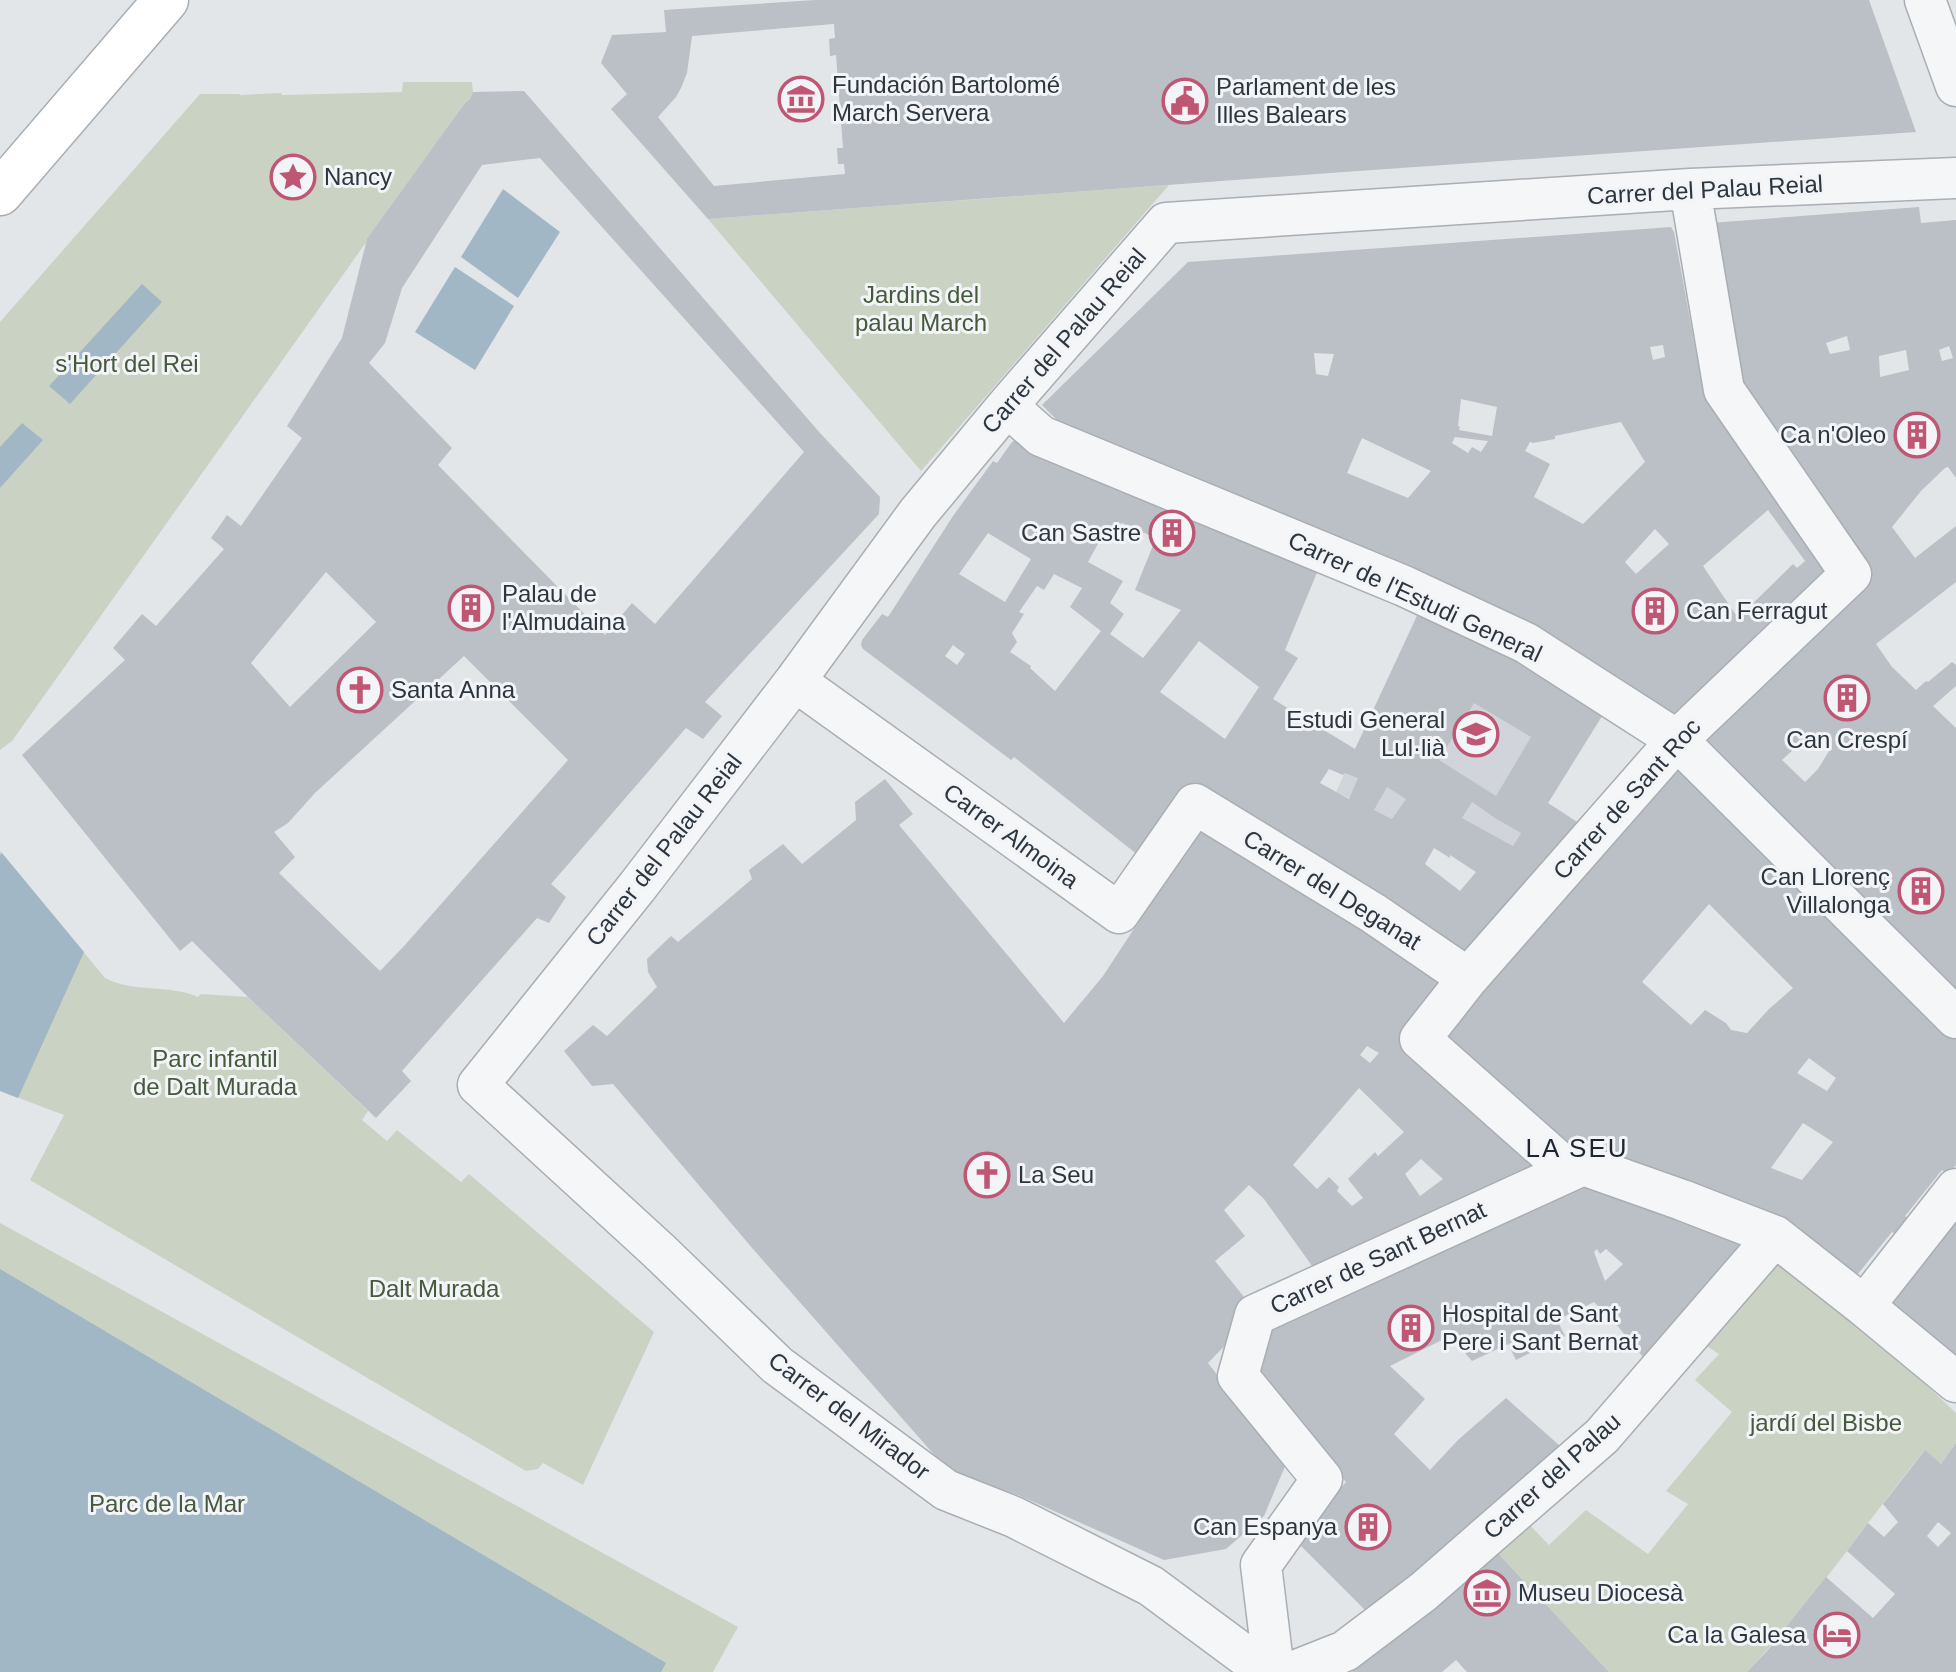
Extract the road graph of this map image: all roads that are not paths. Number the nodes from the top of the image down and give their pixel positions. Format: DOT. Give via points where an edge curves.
graph roads {
  1 [pos="166,0"];
  2 [pos="1925,0"];
  3 [pos="1956,86"];
  4 [pos="1956,178"];
  5 [pos="1690,189"];
  6 [pos="0,193"];
  7 [pos="1007,406"];
  8 [pos="795,681"];
  9 [pos="1677,740"];
  10 [pos="1195,804"];
  11 [pos="1468,978"];
  12 [pos="1956,1018"];
  13 [pos="478,1085"];
  14 [pos="1569,1171"];
  15 [pos="1956,1189"];
  16 [pos="1775,1236"];
  17 [pos="1864,1306"];
  18 [pos="1956,1382"];
  19 [pos="1273,1672"];
  20 [pos="1292,1672"];
  1 -- 6 [label="street"];
  2 -- 3 [label="street"];
  4 -- 5 [label="street, Carrer del Palau Reial"];
  5 -- 7 [label="street, Carrer del Palau Reial" via="1166,223"];
  5 -- 9 [label="street, Carrer de Sant Roc" via="1724,390 1851,574"];
  7 -- 8 [label="street, Carrer del Palau Reial" via="918,513"];
  7 -- 9 [label="street, Carrer de l'Estudi General" via="1041,436 1404,586 1526,643"];
  8 -- 10 [label="street, Carrer Almoina" via="1119,913"];
  8 -- 13 [label="street, Carrer del Palau Reial"];
  9 -- 11 [label="street, Carrer de Sant Roc"];
  9 -- 12 [label="street, Carrer de l'Estudi General"];
  10 -- 11 [label="street, Carrer del Deganat"];
  11 -- 14 [label="street, Carrer de Sant Roc" via="1420,1039"];
  13 -- 19 [label="street, Carrer del Mirador" via="801,1383 946,1490 1014,1517 1151,1586"];
  14 -- 16 [label="street" via="1583,1165"];
  14 -- 19 [label="street, Carrer de Sant Bernat" via="1255,1315 1238,1376 1322,1479 1261,1565"];
  15 -- 17 [label="street"];
  16 -- 17 [label="street"];
  16 -- 20 [label="street, Carrer del Palau" via="1602,1436 1423,1592 1345,1651"];
  17 -- 18 [label="street"];
}
